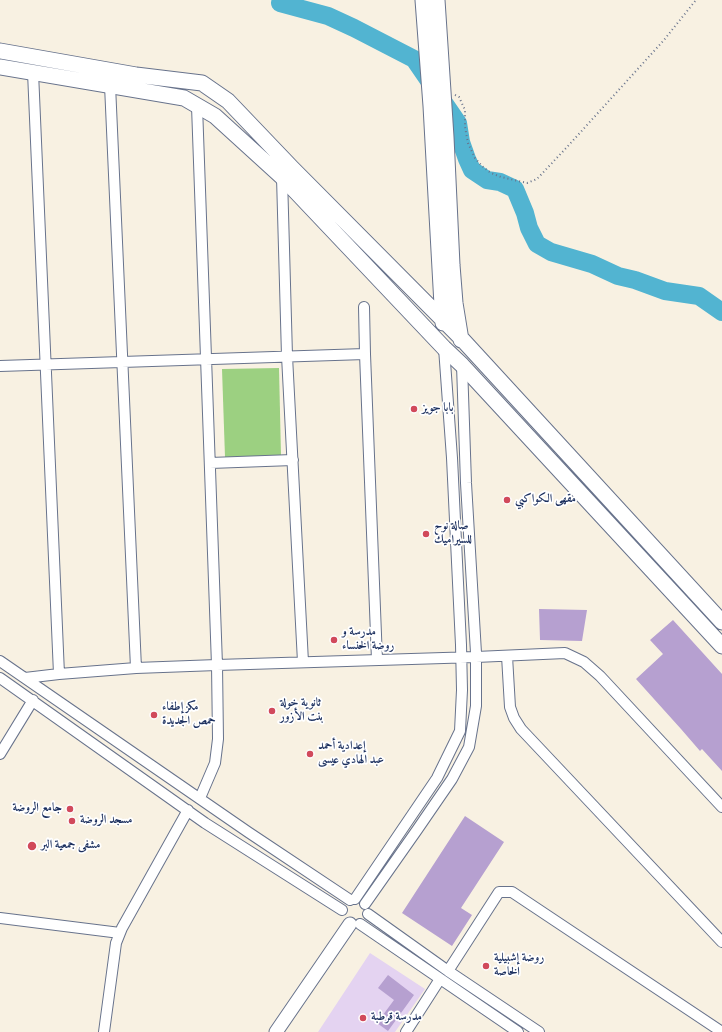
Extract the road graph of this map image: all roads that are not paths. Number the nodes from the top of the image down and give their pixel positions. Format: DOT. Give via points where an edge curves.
graph roads {
  1 [pos="423,0"];
  2 [pos="437,0"];
  3 [pos="0,51"];
  4 [pos="0,66"];
  5 [pos="33,72"];
  6 [pos="110,85"];
  7 [pos="197,106"];
  8 [pos="282,177"];
  9 [pos="364,307"];
  10 [pos="442,319"];
  11 [pos="461,338"];
  12 [pos="444,348"];
  13 [pos="365,354"];
  14 [pos="287,356"];
  15 [pos="206,359"];
  16 [pos="123,362"];
  17 [pos="45,364"];
  18 [pos="462,365"];
  19 [pos="0,366"];
  20 [pos="293,460"];
  21 [pos="210,463"];
  22 [pos="722,622"];
  23 [pos="722,646"];
  24 [pos="507,656"];
  25 [pos="476,657"];
  26 [pos="461,658"];
  27 [pos="377,660"];
  28 [pos="0,661"];
  29 [pos="303,662"];
  30 [pos="217,665"];
  31 [pos="136,668"];
  32 [pos="59,674"];
  33 [pos="0,678"];
  34 [pos="25,678"];
  35 [pos="33,700"];
  36 [pos="0,754"];
  37 [pos="200,798"];
  38 [pos="722,807"];
  39 [pos="188,810"];
  40 [pos="352,900"];
  41 [pos="366,909"];
  42 [pos="342,910"];
  43 [pos="0,918"];
  44 [pos="355,924"];
  45 [pos="120,933"];
  46 [pos="722,942"];
  47 [pos="448,970"];
  48 [pos="440,979"];
  49 [pos="104,1032"];
  50 [pos="276,1032"];
  51 [pos="406,1032"];
  52 [pos="518,1032"];
  53 [pos="539,1032"];
  54 [pos="722,1032"];
  1 -- 10 [label="main road"];
  2 -- 11 [label="main road" via="455,303"];
  3 -- 10 [label="main road" via="202,84 228,101"];
  4 -- 5 [label="main road"];
  5 -- 6 [label="main road"];
  5 -- 17 [label="street"];
  6 -- 7 [label="main road" via="184,98"];
  6 -- 16 [label="street"];
  7 -- 8 [label="main road" via="215,116"];
  7 -- 15 [label="street"];
  8 -- 12 [label="main road"];
  8 -- 14 [label="street"];
  9 -- 13 [label="street"];
  10 -- 11 [label="main road"];
  10 -- 12 [label="main road"];
  11 -- 18 [label="main road"];
  11 -- 22 [label="main road"];
  12 -- 18 [label="main road"];
  12 -- 26 [label="street"];
  13 -- 14 [label="street"];
  13 -- 27 [label="street"];
  14 -- 15 [label="street"];
  14 -- 20 [label="street"];
  15 -- 16 [label="street"];
  15 -- 21 [label="street"];
  16 -- 17 [label="street"];
  16 -- 31 [label="street"];
  17 -- 19 [label="street"];
  17 -- 32 [label="street"];
  18 -- 23 [label="main road"];
  18 -- 25 [label="street"];
  20 -- 21 [label="street"];
  20 -- 29 [label="street"];
  21 -- 30 [label="street"];
  24 -- 25 [label="street"];
  24 -- 38 [label="street" via="565,653 584,662"];
  24 -- 46 [label="street" via="510,707 521,729"];
  25 -- 26 [label="street"];
  25 -- 41 [label="street" via="476,706 469,747 452,779"];
  26 -- 27 [label="street"];
  26 -- 40 [label="street" via="460,731 437,778"];
  27 -- 29 [label="street"];
  28 -- 34 [label="street"];
  29 -- 30 [label="street"];
  30 -- 31 [label="street"];
  30 -- 37 [label="street" via="218,739 214,763"];
  31 -- 32 [label="street"];
  32 -- 34 [label="street"];
  33 -- 35 [label="street"];
  34 -- 37 [label="street"];
  35 -- 36 [label="street"];
  35 -- 39 [label="street"];
  37 -- 40 [label="street"];
  39 -- 42 [label="street"];
  39 -- 45 [label="street"];
  40 -- 41 [label="street" via="361,901"];
  40 -- 42 [label="street"];
  41 -- 44 [label="street" via="367,918 364,922"];
  41 -- 47 [label="street"];
  42 -- 44 [label="street" via="343,918"];
  43 -- 45 [label="street"];
  44 -- 48 [label="street"];
  44 -- 50 [label="street"];
  45 -- 49 [label="street" via="116,943"];
  47 -- 53 [label="street"];
  47 -- 54 [label="street" via="499,892 512,892"];
  48 -- 51 [label="street"];
  48 -- 52 [label="street"];
}
